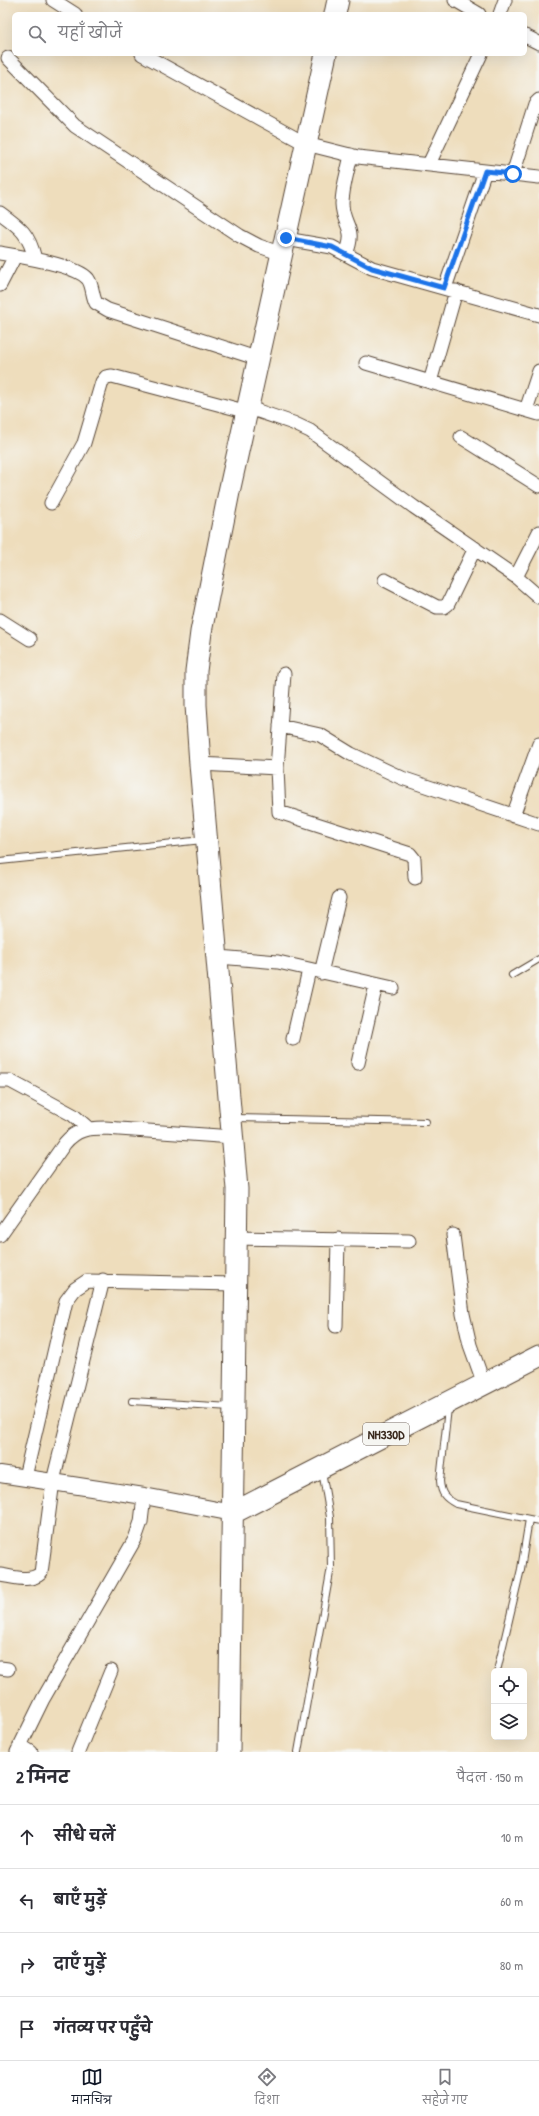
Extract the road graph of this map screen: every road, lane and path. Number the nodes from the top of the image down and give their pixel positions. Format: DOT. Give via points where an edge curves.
graph roads {
  1 [pos="53,0"];
  2 [pos="338,0"];
  3 [pos="455,0"];
  4 [pos="505,0"];
  5 [pos="72,12"];
  6 [pos="335,12"];
  7 [pos="476,12"];
  8 [pos="501,12"];
  9 [pos="527,37"];
  10 [pos="539,43"];
  11 [pos="146,56"];
  12 [pos="326,56"];
  13 [pos="480,56"];
  14 [pos="8,58"];
  15 [pos="539,100"];
  16 [pos="306,144"];
  17 [pos="351,155"];
  18 [pos="429,164"];
  19 [pos="485,171"];
  20 [pos="513,174"];
  21 [pos="539,177"];
  22 [pos="0,213"];
  23 [pos="284,246"];
  24 [pos="0,253"];
  25 [pos="346,254"];
  26 [pos="15,256"];
  27 [pos="35,260"];
  28 [pos="0,285"];
  29 [pos="450,290"];
  30 [pos="539,315"];
  31 [pos="259,359"];
  32 [pos="366,363"];
  33 [pos="539,371"];
  34 [pos="430,382"];
  35 [pos="248,410"];
  36 [pos="526,410"];
  37 [pos="539,414"];
  38 [pos="461,437"];
  39 [pos="539,486"];
  40 [pos="51,503"];
  41 [pos="539,532"];
  42 [pos="475,548"];
  43 [pos="516,577"];
  44 [pos="385,580"];
  45 [pos="539,597"];
  46 [pos="0,620"];
  47 [pos="30,639"];
  48 [pos="284,674"];
  49 [pos="280,726"];
  50 [pos="539,744"];
  51 [pos="200,764"];
  52 [pos="277,768"];
  53 [pos="513,816"];
  54 [pos="539,824"];
  55 [pos="207,840"];
  56 [pos="0,861"];
  57 [pos="414,878"];
  58 [pos="340,898"];
  59 [pos="218,957"];
  60 [pos="539,959"];
  61 [pos="315,971"];
  62 [pos="512,975"];
  63 [pos="376,985"];
  64 [pos="393,988"];
  65 [pos="293,1039"];
  66 [pos="358,1063"];
  67 [pos="0,1081"];
  68 [pos="426,1122"];
  69 [pos="88,1128"];
  70 [pos="232,1128"];
  71 [pos="5,1218"];
  72 [pos="0,1235"];
  73 [pos="453,1235"];
  74 [pos="235,1238"];
  75 [pos="338,1239"];
  76 [pos="409,1241"];
  77 [pos="104,1280"];
  78 [pos="234,1284"];
  79 [pos="336,1326"];
  80 [pos="539,1356"];
  81 [pos="484,1384"];
  82 [pos="132,1401"];
  83 [pos="449,1402"];
  84 [pos="233,1408"];
  85 [pos="321,1467"];
  86 [pos="0,1474"];
  87 [pos="25,1477"];
  88 [pos="53,1482"];
  89 [pos="144,1496"];
  90 [pos="233,1513"];
  91 [pos="529,1519"];
  92 [pos="539,1521"];
  93 [pos="0,1575"];
  94 [pos="498,1667"];
  95 [pos="111,1671"];
  96 [pos="18,1748"];
  97 [pos="31,1752"];
  98 [pos="78,1752"];
  99 [pos="229,1752"];
  100 [pos="298,1752"];
  1 -- 5 [label="street"];
  2 -- 6 [label="highway"];
  3 -- 7 [label="street"];
  4 -- 8 [label="street"];
  9 -- 10 [label="street"];
  11 -- 16 [label="street"];
  12 -- 16 [label="highway"];
  13 -- 18 [label="street"];
  14 -- 23 [label="street" via="76,126 240,236 259,246"];
  15 -- 20 [label="street" via="535,104"];
  16 -- 17 [label="street"];
  16 -- 23 [label="highway"];
  17 -- 18 [label="street"];
  17 -- 25 [label="street" via="342,200 351,237"];
  18 -- 19 [label="street"];
  19 -- 20 [label="street"];
  19 -- 29 [label="street"];
  20 -- 21 [label="street"];
  22 -- 27 [label="street" via="25,232 32,244"];
  23 -- 25 [label="street" via="332,247"];
  23 -- 31 [label="highway"];
  24 -- 26 [label="street"];
  25 -- 29 [label="street" via="372,268"];
  26 -- 27 [label="street"];
  26 -- 28 [label="street"];
  27 -- 31 [label="street" via="84,276 91,284 96,303 108,310"];
  29 -- 30 [label="street"];
  29 -- 34 [label="street"];
  31 -- 35 [label="highway"];
  32 -- 34 [label="street"];
  33 -- 36 [label="street"];
  34 -- 36 [label="street"];
  35 -- 40 [label="street" via="112,376 106,377 102,382 84,443"];
  35 -- 42 [label="street" via="293,422 310,431"];
  35 -- 51 [label="highway" via="201,632 196,671"];
  36 -- 37 [label="street"];
  38 -- 39 [label="street"];
  41 -- 43 [label="street"];
  42 -- 43 [label="street"];
  42 -- 44 [label="street" via="448,604 444,607 437,607"];
  43 -- 45 [label="street"];
  46 -- 47 [label="street"];
  48 -- 49 [label="street"];
  49 -- 52 [label="street"];
  49 -- 53 [label="street" via="320,735 356,757 402,778"];
  50 -- 53 [label="street"];
  51 -- 52 [label="street"];
  51 -- 55 [label="highway"];
  52 -- 57 [label="street" via="280,814 410,854 414,859"];
  53 -- 54 [label="street"];
  55 -- 56 [label="lane"];
  55 -- 59 [label="highway"];
  58 -- 61 [label="street"];
  59 -- 61 [label="street" via="262,959"];
  59 -- 70 [label="highway"];
  60 -- 62 [label="lane"];
  61 -- 63 [label="street"];
  61 -- 65 [label="street"];
  63 -- 64 [label="street"];
  63 -- 66 [label="street"];
  67 -- 69 [label="street" via="10,1081 73,1115"];
  68 -- 70 [label="lane"];
  69 -- 70 [label="street"];
  69 -- 71 [label="street" via="77,1132 65,1143"];
  70 -- 74 [label="highway" via="237,1189"];
  71 -- 72 [label="street"];
  73 -- 81 [label="street" via="463,1314 470,1345"];
  74 -- 75 [label="street"];
  74 -- 78 [label="highway"];
  75 -- 76 [label="street"];
  75 -- 79 [label="street"];
  77 -- 78 [label="street"];
  77 -- 87 [label="street" via="87,1281 75,1289 66,1301"];
  77 -- 88 [label="street"];
  78 -- 84 [label="highway"];
  80 -- 81 [label="highway, NH330D"];
  81 -- 83 [label="highway, NH330D"];
  82 -- 84 [label="lane"];
  83 -- 85 [label="highway, NH330D"];
  83 -- 91 [label="lane" via="440,1481 445,1497 456,1504"];
  84 -- 90 [label="highway"];
  85 -- 90 [label="highway, NH330D"];
  85 -- 100 [label="lane" via="330,1517 331,1567"];
  86 -- 87 [label="street"];
  87 -- 88 [label="street"];
  88 -- 89 [label="street"];
  88 -- 93 [label="street" via="41,1573 35,1578 28,1579"];
  89 -- 90 [label="street"];
  89 -- 96 [label="street" via="141,1522 135,1539 43,1699"];
  90 -- 99 [label="highway"];
  91 -- 92 [label="lane"];
  91 -- 94 [label="lane" via="520,1575"];
  95 -- 98 [label="street"];
  96 -- 97 [label="street"];
}
